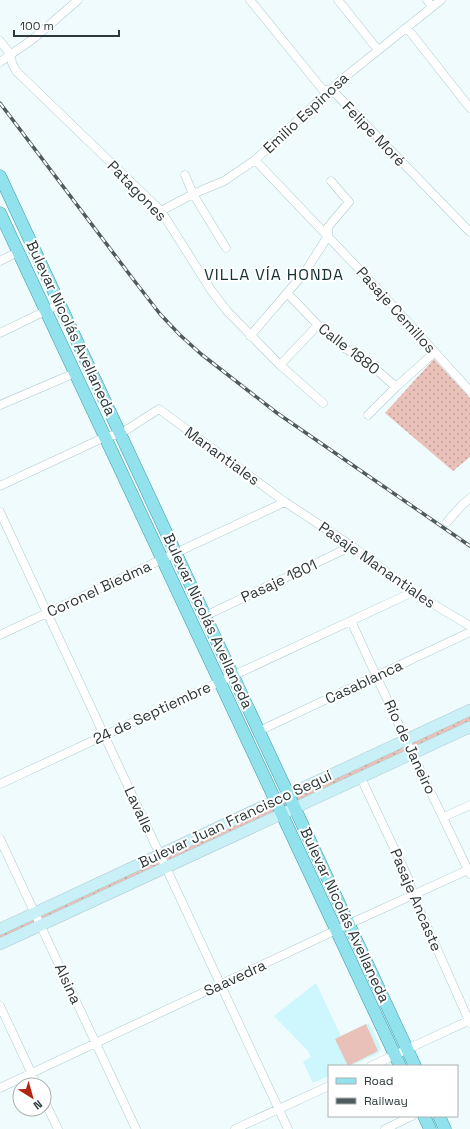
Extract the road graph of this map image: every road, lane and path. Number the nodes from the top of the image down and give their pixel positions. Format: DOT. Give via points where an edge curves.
graph roads {
  1 [pos="78,0"];
  2 [pos="338,0"];
  3 [pos="427,0"];
  4 [pos="441,0"];
  5 [pos="255,2"];
  6 [pos="432,7"];
  7 [pos="407,28"];
  8 [pos="0,41"];
  9 [pos="378,50"];
  10 [pos="11,55"];
  11 [pos="0,62"];
  12 [pos="330,90"];
  13 [pos="470,108"];
  14 [pos="255,160"];
  15 [pos="184,175"];
  16 [pos="1,179"];
  17 [pos="331,181"];
  18 [pos="193,194"];
  19 [pos="161,211"];
  20 [pos="0,213"];
  21 [pos="470,232"];
  22 [pos="328,236"];
  23 [pos="226,248"];
  24 [pos="18,252"];
  25 [pos="0,261"];
  26 [pos="288,294"];
  27 [pos="60,304"];
  28 [pos="46,311"];
  29 [pos="318,325"];
  30 [pos="0,333"];
  31 [pos="250,336"];
  32 [pos="435,352"];
  33 [pos="280,365"];
  34 [pos="75,373"];
  35 [pos="396,387"];
  36 [pos="470,390"];
  37 [pos="323,403"];
  38 [pos="0,405"];
  39 [pos="368,415"];
  40 [pos="120,434"];
  41 [pos="105,437"];
  42 [pos="0,486"];
  43 [pos="470,498"];
  44 [pos="285,502"];
  45 [pos="0,512"];
  46 [pos="447,522"];
  47 [pos="352,546"];
  48 [pos="176,553"];
  49 [pos="162,559"];
  50 [pos="413,592"];
  51 [pos="47,613"];
  52 [pos="205,616"];
  53 [pos="351,621"];
  54 [pos="470,626"];
  55 [pos="470,632"];
  56 [pos="0,635"];
  57 [pos="233,676"];
  58 [pos="376,676"];
  59 [pos="220,682"];
  60 [pos="470,710"];
  61 [pos="470,727"];
  62 [pos="259,731"];
  63 [pos="104,736"];
  64 [pos="406,740"];
  65 [pos="413,754"];
  66 [pos="361,778"];
  67 [pos="0,784"];
  68 [pos="288,794"];
  69 [pos="276,800"];
  70 [pos="470,805"];
  71 [pos="295,808"];
  72 [pos="282,814"];
  73 [pos="444,817"];
  74 [pos="0,839"];
  75 [pos="160,854"];
  76 [pos="166,868"];
  77 [pos="469,871"];
  78 [pos="413,895"];
  79 [pos="34,913"];
  80 [pos="349,924"];
  81 [pos="40,926"];
  82 [pos="0,929"];
  83 [pos="336,930"];
  84 [pos="0,944"];
  85 [pos="220,984"];
  86 [pos="0,1006"];
  87 [pos="470,1022"];
  88 [pos="95,1043"];
  89 [pos="408,1049"];
  90 [pos="398,1061"];
  91 [pos="376,1065"];
  92 [pos="415,1065"];
  93 [pos="31,1073"];
  94 [pos="33,1077"];
  95 [pos="328,1086"];
  96 [pos="0,1088"];
  97 [pos="279,1109"];
  98 [pos="52,1117"];
  99 [pos="410,1117"];
  100 [pos="424,1117"];
  101 [pos="439,1117"];
  102 [pos="58,1129"];
  103 [pos="136,1129"];
  104 [pos="235,1129"];
  105 [pos="288,1129"];
  106 [pos="385,1129"];
  107 [pos="430,1129"];
  108 [pos="445,1129"];
  1 -- 10 [label="street"];
  2 -- 9 [label="street"];
  3 -- 6 [label="street"];
  4 -- 6 [label="street, Emilio Espinosa"];
  5 -- 12 [label="street, Felipe Moré" via="323,90"];
  6 -- 7 [label="street, Emilio Espinosa"];
  7 -- 9 [label="street, Emilio Espinosa"];
  7 -- 13 [label="street"];
  8 -- 10 [label="street, Patagones"];
  9 -- 12 [label="street, Emilio Espinosa"];
  10 -- 11 [label="street"];
  10 -- 19 [label="street, Patagones" via="16,71"];
  12 -- 14 [label="street, Emilio Espinosa"];
  12 -- 21 [label="street, Felipe Moré"];
  14 -- 18 [label="street, Emilio Espinosa" via="224,181"];
  14 -- 22 [label="street, Pasaje Cemillos"];
  15 -- 18 [label="street"];
  16 -- 27 [label="main road, Bulevar Nicolás Avellaneda"];
  17 -- 22 [label="street" via="349,202 328,227"];
  18 -- 19 [label="street, Emilio Espinosa"];
  18 -- 23 [label="street"];
  19 -- 31 [label="street, Patagones" via="211,290"];
  20 -- 24 [label="main road, Bulevar Nicolás Avellaneda"];
  22 -- 26 [label="street"];
  22 -- 32 [label="street, Pasaje Cemillos"];
  24 -- 25 [label="street"];
  24 -- 28 [label="main road, Bulevar Nicolás Avellaneda"];
  26 -- 29 [label="street, Calle 1880"];
  26 -- 31 [label="street"];
  27 -- 28 [label="street"];
  27 -- 40 [label="main road, Bulevar Nicolás Avellaneda"];
  28 -- 30 [label="street"];
  28 -- 34 [label="main road, Bulevar Nicolás Avellaneda"];
  29 -- 33 [label="street"];
  29 -- 35 [label="street, Calle 1880" via="346,350 371,365"];
  31 -- 33 [label="street, Patagones"];
  32 -- 35 [label="street"];
  32 -- 36 [label="street, Pasaje Cemillos"];
  33 -- 37 [label="street, Patagones"];
  34 -- 38 [label="street"];
  34 -- 41 [label="main road, Bulevar Nicolás Avellaneda"];
  35 -- 39 [label="street"];
  40 -- 41 [label="street"];
  40 -- 44 [label="street, Manantiales" via="159,409"];
  40 -- 48 [label="main road, Bulevar Nicolás Avellaneda"];
  41 -- 42 [label="street"];
  41 -- 49 [label="main road, Bulevar Nicolás Avellaneda"];
  43 -- 46 [label="street"];
  44 -- 47 [label="street, Pasaje Manantiales"];
  44 -- 48 [label="street, Coronel Biedma"];
  45 -- 51 [label="street, Lavalle"];
  47 -- 50 [label="street, Pasaje Manantiales"];
  47 -- 52 [label="street, Pasaje 1801"];
  48 -- 49 [label="street, Coronel Biedma"];
  48 -- 52 [label="main road, Bulevar Nicolás Avellaneda"];
  49 -- 51 [label="street, Coronel Biedma"];
  49 -- 59 [label="main road, Bulevar Nicolás Avellaneda"];
  50 -- 53 [label="street, 24 de Septiembre"];
  50 -- 54 [label="street, Pasaje Manantiales"];
  51 -- 56 [label="street, Coronel Biedma"];
  51 -- 63 [label="street, Lavalle"];
  52 -- 57 [label="main road, Bulevar Nicolás Avellaneda"];
  53 -- 57 [label="street, 24 de Septiembre"];
  53 -- 58 [label="street, Río de Janeiro"];
  55 -- 58 [label="street, Casablanca"];
  57 -- 59 [label="street, 24 de Septiembre"];
  57 -- 62 [label="main road, Bulevar Nicolás Avellaneda"];
  58 -- 62 [label="street, Casablanca"];
  58 -- 64 [label="street, Río de Janeiro"];
  59 -- 63 [label="street, 24 de Septiembre"];
  59 -- 69 [label="main road, Bulevar Nicolás Avellaneda"];
  60 -- 64 [label="main road, Bulevar Juan Francisco Seguí"];
  61 -- 65 [label="main road, Bulevar Juan Francisco Seguí"];
  62 -- 68 [label="main road, Bulevar Nicolás Avellaneda"];
  63 -- 67 [label="street, 24 de Septiembre"];
  63 -- 75 [label="street, Lavalle"];
  64 -- 65 [label="street, Río de Janeiro"];
  64 -- 68 [label="main road, Bulevar Juan Francisco Seguí"];
  65 -- 66 [label="main road, Bulevar Juan Francisco Seguí"];
  65 -- 73 [label="street, Río de Janeiro"];
  66 -- 71 [label="main road, Bulevar Juan Francisco Seguí"];
  66 -- 78 [label="street, Pasaje Ancaste" via="409,880"];
  68 -- 69 [label="main road, Bulevar Juan Francisco Seguí"];
  68 -- 71 [label="main road, Bulevar Nicolás Avellaneda"];
  69 -- 72 [label="main road, Bulevar Nicolás Avellaneda"];
  69 -- 75 [label="main road, Bulevar Juan Francisco Seguí"];
  70 -- 73 [label="street"];
  71 -- 72 [label="main road, Bulevar Juan Francisco Seguí"];
  71 -- 80 [label="main road, Bulevar Nicolás Avellaneda"];
  72 -- 76 [label="main road, Bulevar Juan Francisco Seguí"];
  72 -- 83 [label="main road, Bulevar Nicolás Avellaneda"];
  73 -- 77 [label="street, Río de Janeiro"];
  74 -- 79 [label="street, Alsina"];
  75 -- 76 [label="street, Lavalle"];
  75 -- 79 [label="main road, Bulevar Juan Francisco Seguí"];
  76 -- 81 [label="main road, Bulevar Juan Francisco Seguí"];
  76 -- 85 [label="street, Lavalle"];
  77 -- 78 [label="street, Saavedra"];
  78 -- 80 [label="street, Saavedra"];
  78 -- 87 [label="street, Pasaje Ancaste"];
  79 -- 81 [label="street, Alsina"];
  79 -- 82 [label="main road, Bulevar Juan Francisco Seguí"];
  80 -- 83 [label="street, Saavedra"];
  80 -- 89 [label="main road, Bulevar Nicolás Avellaneda"];
  81 -- 84 [label="main road, Bulevar Juan Francisco Seguí"];
  81 -- 88 [label="street, Alsina"];
  83 -- 85 [label="street, Saavedra"];
  83 -- 90 [label="main road, Bulevar Nicolás Avellaneda"];
  85 -- 88 [label="street, Saavedra"];
  85 -- 97 [label="street, Lavalle"];
  86 -- 93 [label="street"];
  87 -- 89 [label="street"];
  88 -- 93 [label="street, Saavedra"];
  88 -- 103 [label="street, Alsina"];
  89 -- 90 [label="street"];
  89 -- 92 [label="main road, Bulevar Nicolás Avellaneda"];
  90 -- 91 [label="street"];
  93 -- 94 [label="street"];
  93 -- 96 [label="street, Saavedra"];
  95 -- 97 [label="street"];
  97 -- 104 [label="street"];
  97 -- 105 [label="street, Lavalle"];
  98 -- 102 [label="street"];
  99 -- 106 [label="street"];
  100 -- 107 [label="main road"];
  101 -- 108 [label="main road"];
}
